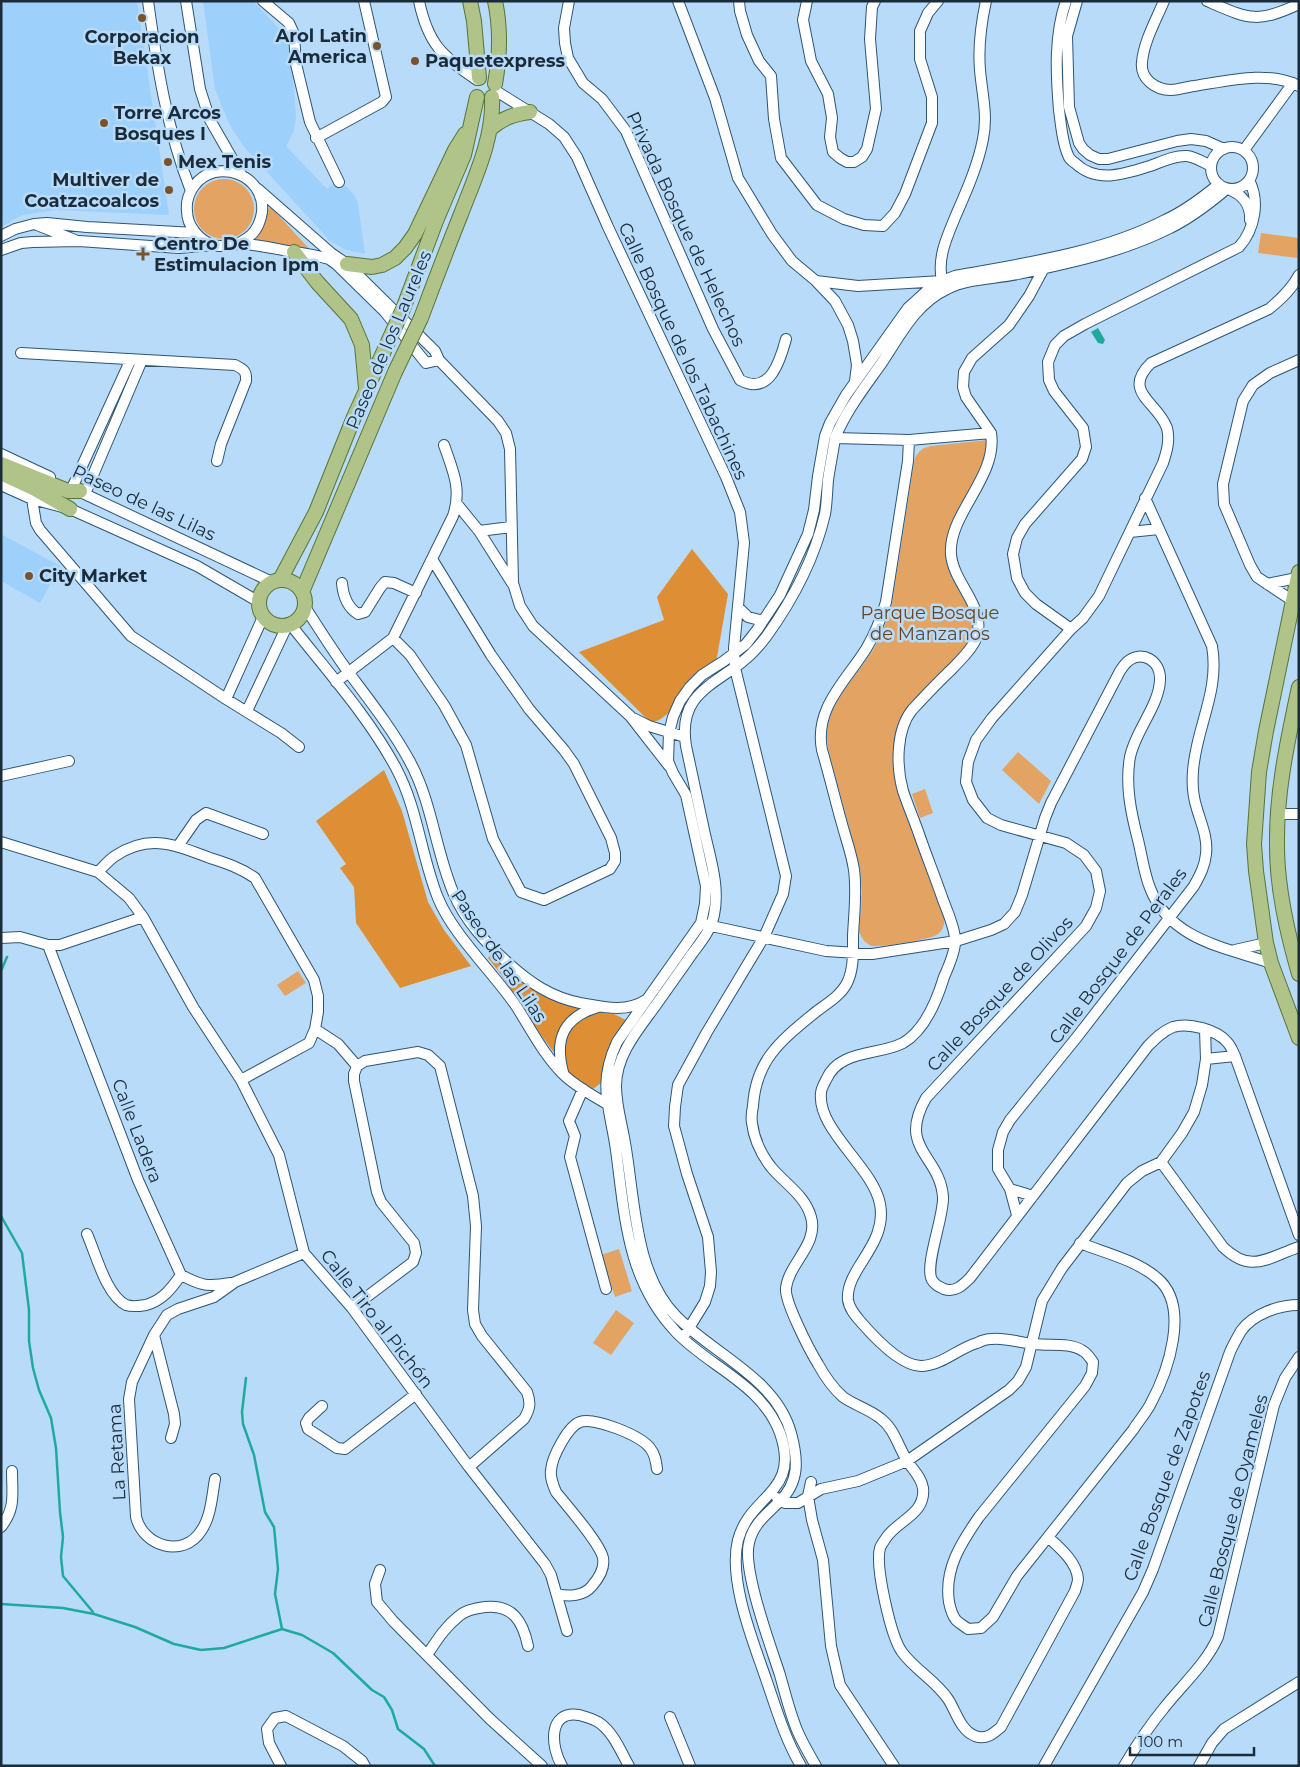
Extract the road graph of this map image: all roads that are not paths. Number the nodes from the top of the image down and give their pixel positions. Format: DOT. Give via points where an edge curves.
graph roads {
  1 [pos="148,1"];
  2 [pos="186,1"];
  3 [pos="264,1"];
  4 [pos="364,1"];
  5 [pos="419,1"];
  6 [pos="470,1"];
  7 [pos="495,1"];
  8 [pos="568,1"];
  9 [pos="678,1"];
  10 [pos="740,1"];
  11 [pos="807,1"];
  12 [pos="875,1"];
  13 [pos="938,1"];
  14 [pos="985,1"];
  15 [pos="1066,1"];
  16 [pos="1077,1"];
  17 [pos="1164,1"];
  18 [pos="1207,1"];
  19 [pos="1298,3"];
  20 [pos="478,79"];
  21 [pos="1296,85"];
  22 [pos="494,91"];
  23 [pos="478,97"];
  24 [pos="530,112"];
  25 [pos="472,122"];
  26 [pos="490,129"];
  27 [pos="316,138"];
  28 [pos="1224,148"];
  29 [pos="1244,150"];
  30 [pos="1211,166"];
  31 [pos="241,174"];
  32 [pos="1249,180"];
  33 [pos="339,182"];
  34 [pos="1223,188"];
  35 [pos="258,189"];
  36 [pos="191,191"];
  37 [pos="34,224"];
  38 [pos="87,227"];
  39 [pos="1250,229"];
  40 [pos="195,233"];
  41 [pos="1,236"];
  42 [pos="83,242"];
  43 [pos="238,244"];
  44 [pos="214,245"];
  45 [pos="1,250"];
  46 [pos="294,252"];
  47 [pos="346,264"];
  48 [pos="1044,268"];
  49 [pos="1299,275"];
  50 [pos="816,281"];
  51 [pos="942,281"];
  52 [pos="913,310"];
  53 [pos="786,339"];
  54 [pos="21,353"];
  55 [pos="131,359"];
  56 [pos="142,360"];
  57 [pos="439,360"];
  58 [pos="1299,360"];
  59 [pos="855,381"];
  60 [pos="366,388"];
  61 [pos="991,434"];
  62 [pos="835,438"];
  63 [pos="909,440"];
  64 [pos="444,445"];
  65 [pos="1,454"];
  66 [pos="216,461"];
  67 [pos="1,464"];
  68 [pos="1,474"];
  69 [pos="1,486"];
  70 [pos="79,491"];
  71 [pos="1145,498"];
  72 [pos="32,499"];
  73 [pos="457,504"];
  74 [pos="70,509"];
  75 [pos="316,512"];
  76 [pos="334,518"];
  77 [pos="511,527"];
  78 [pos="1159,529"];
  79 [pos="479,531"];
  80 [pos="1130,532"];
  81 [pos="432,559"];
  82 [pos="1298,575"];
  83 [pos="276,581"];
  84 [pos="342,583"];
  85 [pos="513,583"];
  86 [pos="1267,584"];
  87 [pos="302,592"];
  88 [pos="416,593"];
  89 [pos="1293,601"];
  90 [pos="259,602"];
  91 [pos="305,607"];
  92 [pos="738,607"];
  93 [pos="263,617"];
  94 [pos="763,621"];
  95 [pos="289,625"];
  96 [pos="1071,629"];
  97 [pos="393,638"];
  98 [pos="734,654"];
  99 [pos="735,668"];
  100 [pos="348,672"];
  101 [pos="336,682"];
  102 [pos="1299,687"];
  103 [pos="226,699"];
  104 [pos="1271,706"];
  105 [pos="1294,710"];
  106 [pos="247,711"];
  107 [pos="630,716"];
  108 [pos="1266,731"];
  109 [pos="669,733"];
  110 [pos="647,738"];
  111 [pos="1288,738"];
  112 [pos="686,742"];
  113 [pos="299,747"];
  114 [pos="668,748"];
  115 [pos="69,761"];
  116 [pos="670,767"];
  117 [pos="1,776"];
  118 [pos="1278,814"];
  119 [pos="1299,814"];
  120 [pos="262,834"];
  121 [pos="1040,835"];
  122 [pos="1,842"];
  123 [pos="178,846"];
  124 [pos="98,872"];
  125 [pos="143,917"];
  126 [pos="1170,918"];
  127 [pos="706,925"];
  128 [pos="764,937"];
  129 [pos="1,938"];
  130 [pos="956,940"];
  131 [pos="1266,943"];
  132 [pos="48,945"];
  133 [pos="1234,950"];
  134 [pos="852,953"];
  135 [pos="1271,963"];
  136 [pos="1299,974"];
  137 [pos="649,998"];
  138 [pos="599,1007"];
  139 [pos="610,1008"];
  140 [pos="638,1022"];
  141 [pos="316,1029"];
  142 [pos="1205,1030"];
  143 [pos="1299,1038"];
  144 [pos="1235,1056"];
  145 [pos="1206,1059"];
  146 [pos="357,1066"];
  147 [pos="564,1075"];
  148 [pos="241,1080"];
  149 [pos="583,1090"];
  150 [pos="607,1104"];
  151 [pos="1161,1162"];
  152 [pos="1010,1189"];
  153 [pos="1032,1196"];
  154 [pos="1017,1215"];
  155 [pos="87,1234"];
  156 [pos="1299,1236"];
  157 [pos="1080,1243"];
  158 [pos="1299,1247"];
  159 [pos="304,1253"];
  160 [pos="181,1275"];
  161 [pos="235,1282"];
  162 [pos="606,1289"];
  163 [pos="1299,1305"];
  164 [pos="352,1308"];
  165 [pos="689,1328"];
  166 [pos="154,1335"];
  167 [pos="683,1338"];
  168 [pos="1033,1344"];
  169 [pos="1299,1357"];
  170 [pos="416,1394"];
  171 [pos="322,1406"];
  172 [pos="171,1438"];
  173 [pos="907,1461"];
  174 [pos="469,1468"];
  175 [pos="657,1469"];
  176 [pos="12,1471"];
  177 [pos="784,1471"];
  178 [pos="797,1471"];
  179 [pos="215,1479"];
  180 [pos="811,1482"];
  181 [pos="836,1486"];
  182 [pos="773,1491"];
  183 [pos="808,1496"];
  184 [pos="781,1501"];
  185 [pos="798,1503"];
  186 [pos="812,1520"];
  187 [pos="1,1527"];
  188 [pos="1048,1537"];
  189 [pos="380,1570"];
  190 [pos="557,1594"];
  191 [pos="567,1631"];
  192 [pos="528,1646"];
  193 [pos="427,1655"];
  194 [pos="1299,1682"];
  195 [pos="670,1717"];
  196 [pos="560,1761"];
  197 [pos="281,1766"];
  198 [pos="365,1766"];
  199 [pos="542,1766"];
  200 [pos="629,1766"];
  201 [pos="690,1766"];
  202 [pos="801,1766"];
  203 [pos="816,1766"];
  204 [pos="894,1766"];
  205 [pos="1044,1766"];
  206 [pos="1124,1766"];
  207 [pos="1199,1766"];
  1 -- 36 [label="street" via="159,77"];
  2 -- 31 [label="street" via="200,89 207,112"];
  3 -- 27 [label="street" via="289,23 294,34 296,64"];
  4 -- 27 [label="street" via="386,97"];
  5 -- 20 [label="street" via="429,37 451,62"];
  6 -- 20 [label="main road"];
  7 -- 22 [label="main road, Paseo de los Laureles" via="500,54"];
  8 -- 53 [label="street, Privada Bosque de Helechos" via="564,28 568,58 583,82 602,99 626,131 713,328 740,380 756,384 768,379 775,370"];
  9 -- 50 [label="street" via="715,98 738,178 792,261"];
  10 -- 13 [label="street" via="747,35 759,61 771,76 781,158 817,205 844,219 882,226 895,214 905,194 932,123 932,97 920,59 920,31"];
  11 -- 12 [label="street" via="803,20 811,61 828,94 834,152 847,162 862,157 867,149 876,109 870,39"];
  14 -- 51 [label="street" via="980,42 986,109 983,138 976,168 942,253"];
  15 -- 30 [label="street" via="1058,35 1057,69 1060,119 1068,157 1096,176 1122,174 1185,156"];
  16 -- 28 [label="street" via="1067,36 1069,107 1083,149 1099,159 1108,159 1191,138"];
  17 -- 21 [label="street" via="1141,64 1149,82 1171,90 1254,78 1280,78"];
  18 -- 19 [label="street" via="1242,16 1257,18 1278,14"];
  20 -- 22 [label="main road" via="487,76 494,80"];
  20 -- 23 [label="main road" via="473,89"];
  21 -- 29 [label="street"];
  22 -- 23 [label="main road" via="486,100"];
  22 -- 24 [label="street, Calle Bosque de los Tabachines"];
  22 -- 26 [label="main road, Paseo de los Laureles"];
  23 -- 25 [label="main road, Paseo de los Laureles"];
  24 -- 26 [label="main road" via="504,118"];
  24 -- 92 [label="street, Calle Bosque de los Tabachines" via="564,137 577,158 726,477 740,512 744,543"];
  25 -- 47 [label="main road" via="405,248 382,265"];
  25 -- 60 [label="main road, Paseo de los Laureles, bridge" via="464,155 402,309"];
  26 -- 76 [label="main road, Paseo de los Laureles, bridge" via="480,167 420,318"];
  27 -- 33 [label="street"];
  28 -- 29 [label="street"];
  28 -- 30 [label="street" via="1215,156"];
  29 -- 32 [label="street" via="1253,164"];
  30 -- 34 [label="street" via="1212,174"];
  31 -- 35 [label="street"];
  31 -- 36 [label="street" via="218,171 207,175"];
  32 -- 34 [label="street" via="1240,187"];
  32 -- 39 [label="street" via="1256,200"];
  34 -- 39 [label="street" via="1238,193 1248,205"];
  34 -- 48 [label="street" via="1194,215 1159,234"];
  34 -- 51 [label="street" via="1178,214 1125,237 1061,255"];
  35 -- 43 [label="street" via="262,205 260,221 252,235"];
  35 -- 47 [label="street"];
  36 -- 40 [label="street" via="187,212"];
  37 -- 38 [label="street"];
  37 -- 41 [label="street"];
  37 -- 42 [label="street"];
  38 -- 40 [label="street"];
  38 -- 42 [label="street" via="90,236"];
  39 -- 96 [label="street" via="1243,243 1234,250 1085,324 1064,336 1052,350 1047,368 1049,380 1083,428 1086,446 1082,458 1020,531 1014,562 1017,578 1030,599"];
  40 -- 44 [label="street"];
  42 -- 44 [label="street" via="179,248"];
  42 -- 45 [label="street" via="21,243"];
  43 -- 44 [label="street"];
  43 -- 46 [label="street"];
  46 -- 57 [label="street" via="321,256 336,264 385,312 426,363"];
  46 -- 60 [label="main road" via="351,319 362,344"];
  47 -- 57 [label="street" via="435,350"];
  48 -- 52 [label="street" via="958,284"];
  48 -- 61 [label="street" via="1008,325 972,358 964,372 966,397"];
  49 -- 71 [label="street, Calle Bosque de Olivos" via="1295,284 1269,309 1151,363 1142,372 1139,382 1141,393 1161,416 1167,429 1168,446"];
  50 -- 51 [label="street" via="858,286"];
  50 -- 59 [label="street" via="835,301 848,325 855,350"];
  51 -- 52 [label="street" via="925,292"];
  52 -- 59 [label="street"];
  52 -- 62 [label="street"];
  54 -- 55 [label="street"];
  55 -- 56 [label="street"];
  55 -- 70 [label="street"];
  56 -- 66 [label="street" via="235,365 247,374"];
  56 -- 70 [label="street"];
  57 -- 77 [label="street" via="506,433 510,449"];
  58 -- 86 [label="street" via="1253,385 1243,401 1223,484 1229,520 1250,565"];
  59 -- 94 [label="street" via="824,436 808,534 780,595"];
  60 -- 75 [label="main road, Paseo de los Laureles"];
  61 -- 63 [label="street"];
  61 -- 130 [label="street" via="990,458 956,528 951,549 953,564 978,616 978,634 969,651 908,714 900,747 903,790"];
  62 -- 63 [label="street"];
  62 -- 99 [label="street" via="825,512 804,570 790,600 766,636 754,652"];
  63 -- 134 [label="street" via="886,602 872,640 832,697 820,730 822,750 854,870"];
  64 -- 73 [label="street" via="456,477"];
  65 -- 70 [label="street, Paseo de las Lilas"];
  67 -- 70 [label="main road" via="68,491"];
  68 -- 74 [label="main road"];
  69 -- 72 [label="street, Paseo de las Lilas"];
  70 -- 83 [label="street, Paseo de las Lilas"];
  71 -- 78 [label="street, Calle Bosque de Perales"];
  71 -- 80 [label="street, Calle Bosque de Olivos"];
  72 -- 74 [label="street, Paseo de las Lilas"];
  72 -- 103 [label="street" via="40,530 131,636"];
  73 -- 79 [label="street"];
  73 -- 81 [label="street"];
  74 -- 90 [label="street, Paseo de las Lilas" via="197,566"];
  75 -- 76 [label="main road"];
  75 -- 83 [label="main road, Paseo de los Laureles"];
  76 -- 87 [label="main road, Paseo de los Laureles"];
  77 -- 79 [label="street"];
  77 -- 85 [label="street"];
  78 -- 80 [label="street"];
  78 -- 126 [label="street, Calle Bosque de Perales" via="1212,646 1215,663 1193,770 1196,806 1206,839 1203,870"];
  79 -- 85 [label="street"];
  80 -- 96 [label="street, Calle Bosque de Olivos" via="1099,596"];
  81 -- 88 [label="street"];
  81 -- 97 [label="street" via="491,655 574,764 611,838 615,853 610,869 544,900 521,892 493,839 466,745 410,655"];
  82 -- 86 [label="street"];
  82 -- 89 [label="main road"];
  83 -- 87 [label="main road" via="293,583"];
  83 -- 90 [label="main road" via="265,587"];
  84 -- 88 [label="street" via="344,596 358,614 365,612 385,582"];
  85 -- 107 [label="street" via="520,606 533,626"];
  86 -- 89 [label="street"];
  87 -- 91 [label="main road"];
  88 -- 97 [label="street"];
  89 -- 104 [label="main road"];
  90 -- 93 [label="main road"];
  91 -- 95 [label="main road"];
  91 -- 100 [label="street, Paseo de las Lilas"];
  92 -- 94 [label="street" via="748,617"];
  92 -- 98 [label="street, Calle Bosque de los Tabachines"];
  93 -- 95 [label="main road" via="274,625"];
  93 -- 103 [label="street"];
  94 -- 98 [label="street"];
  95 -- 101 [label="street, Paseo de las Lilas"];
  95 -- 106 [label="street"];
  96 -- 121 [label="street, Calle Bosque de Olivos" via="992,718 976,740 968,762 966,782 972,800 987,818 1000,825"];
  97 -- 100 [label="street"];
  98 -- 99 [label="street, Calle Bosque de los Tabachines"];
  98 -- 109 [label="street" via="690,687 676,709"];
  99 -- 112 [label="street" via="709,684 694,700 687,714"];
  99 -- 128 [label="street, Calle Bosque de los Tabachines" via="786,876"];
  100 -- 101 [label="street"];
  100 -- 138 [label="street, Paseo de las Lilas" via="395,737 417,775 453,892 476,930 487,944 540,989 560,998"];
  101 -- 147 [label="street, Paseo de las Lilas" via="368,724 403,782 444,910 516,1007 536,1041"];
  102 -- 105 [label="main road"];
  103 -- 106 [label="street"];
  104 -- 105 [label="main road" via="1282,714"];
  104 -- 108 [label="main road"];
  105 -- 111 [label="main road"];
  106 -- 113 [label="street"];
  107 -- 109 [label="street"];
  107 -- 110 [label="street"];
  108 -- 111 [label="main road" via="1278,728"];
  108 -- 131 [label="main road" via="1256,793 1254,844"];
  109 -- 112 [label="street"];
  109 -- 114 [label="street"];
  110 -- 114 [label="street"];
  110 -- 116 [label="street"];
  111 -- 118 [label="main road"];
  112 -- 114 [label="street"];
  112 -- 127 [label="street" via="716,884 716,906"];
  114 -- 116 [label="street"];
  115 -- 117 [label="street"];
  116 -- 127 [label="street" via="686,795 706,886"];
  118 -- 119 [label="street"];
  118 -- 136 [label="main road" via="1279,884"];
  120 -- 123 [label="street" via="206,813 196,820"];
  121 -- 126 [label="street" via="1051,803 1120,671 1128,661 1140,656 1152,660 1160,669 1160,681 1156,697 1135,739 1128,785 1134,826 1150,888"];
  121 -- 130 [label="street" via="1014,912 1004,924"];
  121 -- 154 [label="street, Calle Bosque de Olivos" via="1066,843 1084,855 1096,872 1100,891 1096,908 1086,926 926,1098 918,1113 917,1140 940,1182 943,1197 930,1265 931,1279 938,1287 949,1291 960,1288"];
  122 -- 124 [label="street, Calle Tiro al Pichón"];
  123 -- 124 [label="street" via="153,842 135,847 114,856"];
  123 -- 141 [label="street" via="245,870 255,878 314,980 318,1004"];
  124 -- 125 [label="street, Calle Tiro al Pichón" via="129,898"];
  125 -- 132 [label="street" via="60,945"];
  125 -- 148 [label="street, Calle Tiro al Pichón" via="193,1007"];
  126 -- 133 [label="street" via="1192,936"];
  126 -- 152 [label="street, Calle Bosque de Perales" via="1010,1120 998,1150 998,1169"];
  127 -- 128 [label="street"];
  127 -- 137 [label="street"];
  127 -- 140 [label="street"];
  128 -- 134 [label="street" via="826,951"];
  128 -- 165 [label="street, Calle Bosque de los Tabachines" via="678,1085 674,1126 708,1237 711,1272 705,1302"];
  129 -- 132 [label="street" via="20,937"];
  130 -- 134 [label="street" via="872,954"];
  130 -- 168 [label="street" via="934,1003 913,1035 890,1048 853,1056 839,1063 827,1076 820,1093 827,1121 870,1180 879,1197 882,1214 880,1230 849,1288 848,1301 862,1323 899,1358 911,1364 936,1363 973,1344 991,1339"];
  131 -- 133 [label="street"];
  131 -- 135 [label="main road"];
  132 -- 160 [label="street, Calle Ladera" via="138,1180"];
  133 -- 135 [label="street"];
  134 -- 173 [label="street" via="848,981 840,992 768,1056 753,1094 752,1121 757,1144 770,1166 807,1205 813,1221 811,1237 785,1290 789,1305 818,1364 833,1384 843,1397 880,1418 892,1430"];
  135 -- 143 [label="main road"];
  137 -- 139 [label="street, Paseo de las Lilas" via="629,1007"];
  137 -- 140 [label="street"];
  138 -- 139 [label="street, Paseo de las Lilas"];
  138 -- 147 [label="street" via="584,1011 564,1030 559,1050"];
  139 -- 140 [label="street, Paseo de las Lilas"];
  140 -- 150 [label="street" via="622,1034 610,1059 606,1078"];
  140 -- 165 [label="street" via="616,1079 636,1222 654,1283 670,1310"];
  141 -- 146 [label="street" via="338,1044"];
  141 -- 148 [label="street" via="309,1043"];
  142 -- 144 [label="street, Calle Bosque de Olivos" via="1218,1034"];
  142 -- 145 [label="street"];
  142 -- 153 [label="street, Calle Bosque de Olivos" via="1191,1026 1175,1027 1160,1034"];
  144 -- 145 [label="street"];
  144 -- 156 [label="street, Calle Bosque de Olivos"];
  145 -- 151 [label="street" via="1194,1112"];
  146 -- 164 [label="street" via="354,1081 377,1192 414,1243 416,1253 413,1262"];
  146 -- 174 [label="street" via="365,1060 418,1052 428,1055 440,1066 473,1196 476,1226 475,1324 527,1392 530,1401 524,1419"];
  147 -- 149 [label="street, Paseo de las Lilas"];
  148 -- 159 [label="street, Calle Tiro al Pichón" via="279,1155"];
  149 -- 150 [label="street, Paseo de las Lilas"];
  149 -- 162 [label="street" via="569,1120 575,1136 570,1157"];
  150 -- 167 [label="street" via="625,1224 635,1261 652,1301"];
  151 -- 157 [label="street" via="1127,1183"];
  151 -- 158 [label="street" via="1222,1247 1232,1256 1244,1262 1256,1262"];
  152 -- 153 [label="street"];
  152 -- 154 [label="street, Calle Bosque de Perales"];
  153 -- 154 [label="street, Calle Bosque de Olivos"];
  155 -- 160 [label="street" via="110,1290 128,1306 155,1302 169,1292"];
  157 -- 168 [label="street" via="1042,1301"];
  157 -- 188 [label="street" via="1158,1278 1175,1311 1175,1332 1163,1375 1150,1405"];
  159 -- 161 [label="street, La Retama"];
  159 -- 164 [label="street, Calle Tiro al Pichón"];
  160 -- 161 [label="street" via="212,1287"];
  161 -- 166 [label="street, La Retama" via="214,1298 167,1314"];
  163 -- 205 [label="street, Calle Bosque de Zapotes" via="1281,1307 1257,1316 1242,1329 1230,1352 1146,1585"];
  164 -- 170 [label="street, Calle Tiro al Pichón"];
  165 -- 167 [label="street, Calle Bosque de los Tabachines"];
  165 -- 178 [label="street" via="751,1376 775,1402 790,1429"];
  166 -- 172 [label="street" via="174,1414"];
  166 -- 179 [label="street, La Retama" via="132,1382 129,1399 138,1526 154,1542 168,1547 193,1541 207,1518"];
  167 -- 177 [label="street" via="744,1385 766,1409 780,1433"];
  168 -- 173 [label="street" via="1026,1367 1009,1390"];
  168 -- 188 [label="street" via="1071,1346 1084,1351 1092,1362 1092,1373 1073,1403 965,1537 949,1574 950,1608 955,1619 968,1630 981,1628 994,1618 1017,1576"];
  169 -- 206 [label="street, Calle Bosque de Oyameles" via="1285,1378 1274,1405 1218,1637 1209,1655 1159,1714"];
  170 -- 171 [label="street" via="345,1448 337,1448 308,1429 306,1423 309,1418"];
  170 -- 174 [label="street, Calle Tiro al Pichón"];
  173 -- 181 [label="street"];
  173 -- 188 [label="street" via="919,1475 922,1502 915,1513 892,1530 880,1548 881,1577 892,1628 898,1646 908,1660 946,1697 964,1728 980,1738 991,1736 1001,1726 1075,1591 1078,1578 1074,1565"];
  174 -- 190 [label="street, Calle Tiro al Pichón" via="545,1564"];
  175 -- 190 [label="street" via="650,1448 631,1435 589,1420 578,1422 570,1429 553,1458 552,1481 556,1492 598,1546 603,1557 603,1569 590,1589 566,1597"];
  176 -- 187 [label="street" via="13,1500 10,1513"];
  177 -- 178 [label="street"];
  177 -- 182 [label="street"];
  178 -- 180 [label="street"];
  178 -- 184 [label="street"];
  180 -- 181 [label="street"];
  180 -- 183 [label="street"];
  181 -- 183 [label="street"];
  182 -- 184 [label="street"];
  182 -- 202 [label="street" via="752,1512 740,1533 736,1556 738,1588 784,1732"];
  183 -- 185 [label="street"];
  183 -- 186 [label="street"];
  184 -- 185 [label="street"];
  184 -- 203 [label="street" via="757,1524 747,1557 762,1621 796,1728"];
  185 -- 186 [label="street"];
  186 -- 204 [label="street" via="823,1560 831,1646 840,1685"];
  189 -- 193 [label="street" via="375,1584 377,1602"];
  190 -- 191 [label="street, Calle Tiro al Pichón"];
  192 -- 193 [label="street" via="525,1631 517,1618 494,1606 461,1614 443,1630"];
  193 -- 199 [label="street"];
  194 -- 207 [label="street" via="1224,1728"];
  195 -- 201 [label="street"];
  196 -- 200 [label="street" via="553,1742 554,1730 561,1719 572,1714 586,1716 600,1724 614,1738"];
  197 -- 198 [label="street" via="269,1743 267,1729 275,1718 286,1716 343,1746"];
}
